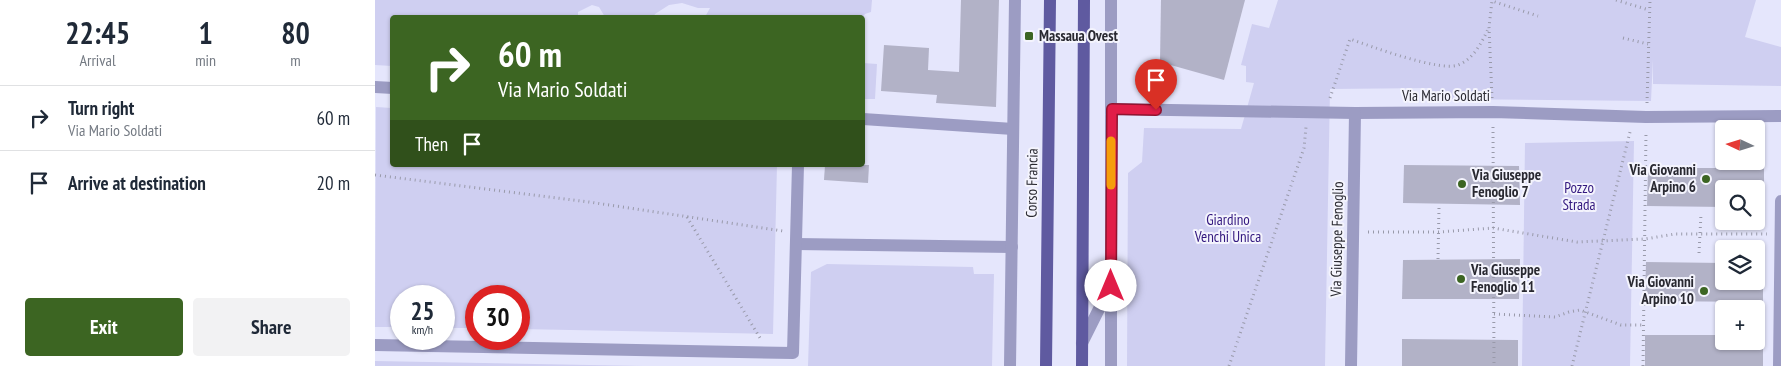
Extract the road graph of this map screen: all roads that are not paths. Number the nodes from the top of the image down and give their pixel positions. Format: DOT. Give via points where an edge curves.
graph roads {
  1 [pos="1015,0"];
  2 [pos="1050,0"];
  3 [pos="1084,0"];
  4 [pos="1111,0"];
  5 [pos="375,87"];
  6 [pos="390,88"];
  7 [pos="1112,109"];
  8 [pos="1355,113"];
  9 [pos="1781,116"];
  10 [pos="865,119"];
  11 [pos="1013,129"];
  12 [pos="798,167"];
  13 [pos="1781,200"];
  14 [pos="1780,234"];
  15 [pos="796,238"];
  16 [pos="1012,247"];
  17 [pos="1111,286"];
  18 [pos="1780,334"];
  19 [pos="1082,343"];
  20 [pos="375,346"];
  21 [pos="1010,366"];
  22 [pos="1046,366"];
  23 [pos="1082,366"];
  24 [pos="1111,366"];
  25 [pos="1351,366"];
  26 [pos="1779,366"];
  1 -- 11 [label="street, Corso Francia"];
  2 -- 22 [label="main road, Corso Francia"];
  3 -- 19 [label="main road"];
  4 -- 7 [label="street"];
  5 -- 6 [label="street"];
  7 -- 8 [label="street, Via Mario Soldati"];
  7 -- 17 [label="street"];
  8 -- 9 [label="street, Via Mario Soldati"];
  8 -- 25 [label="street, Via Giuseppe Fenoglio"];
  10 -- 11 [label="street"];
  11 -- 16 [label="street, Corso Francia"];
  12 -- 15 [label="street"];
  13 -- 14 [label="street"];
  14 -- 18 [label="street"];
  15 -- 16 [label="street"];
  15 -- 20 [label="street" via="793,353"];
  16 -- 21 [label="street, Corso Francia"];
  17 -- 19 [label="street"];
  17 -- 24 [label="street"];
  18 -- 26 [label="street"];
  19 -- 23 [label="main road"];
}
